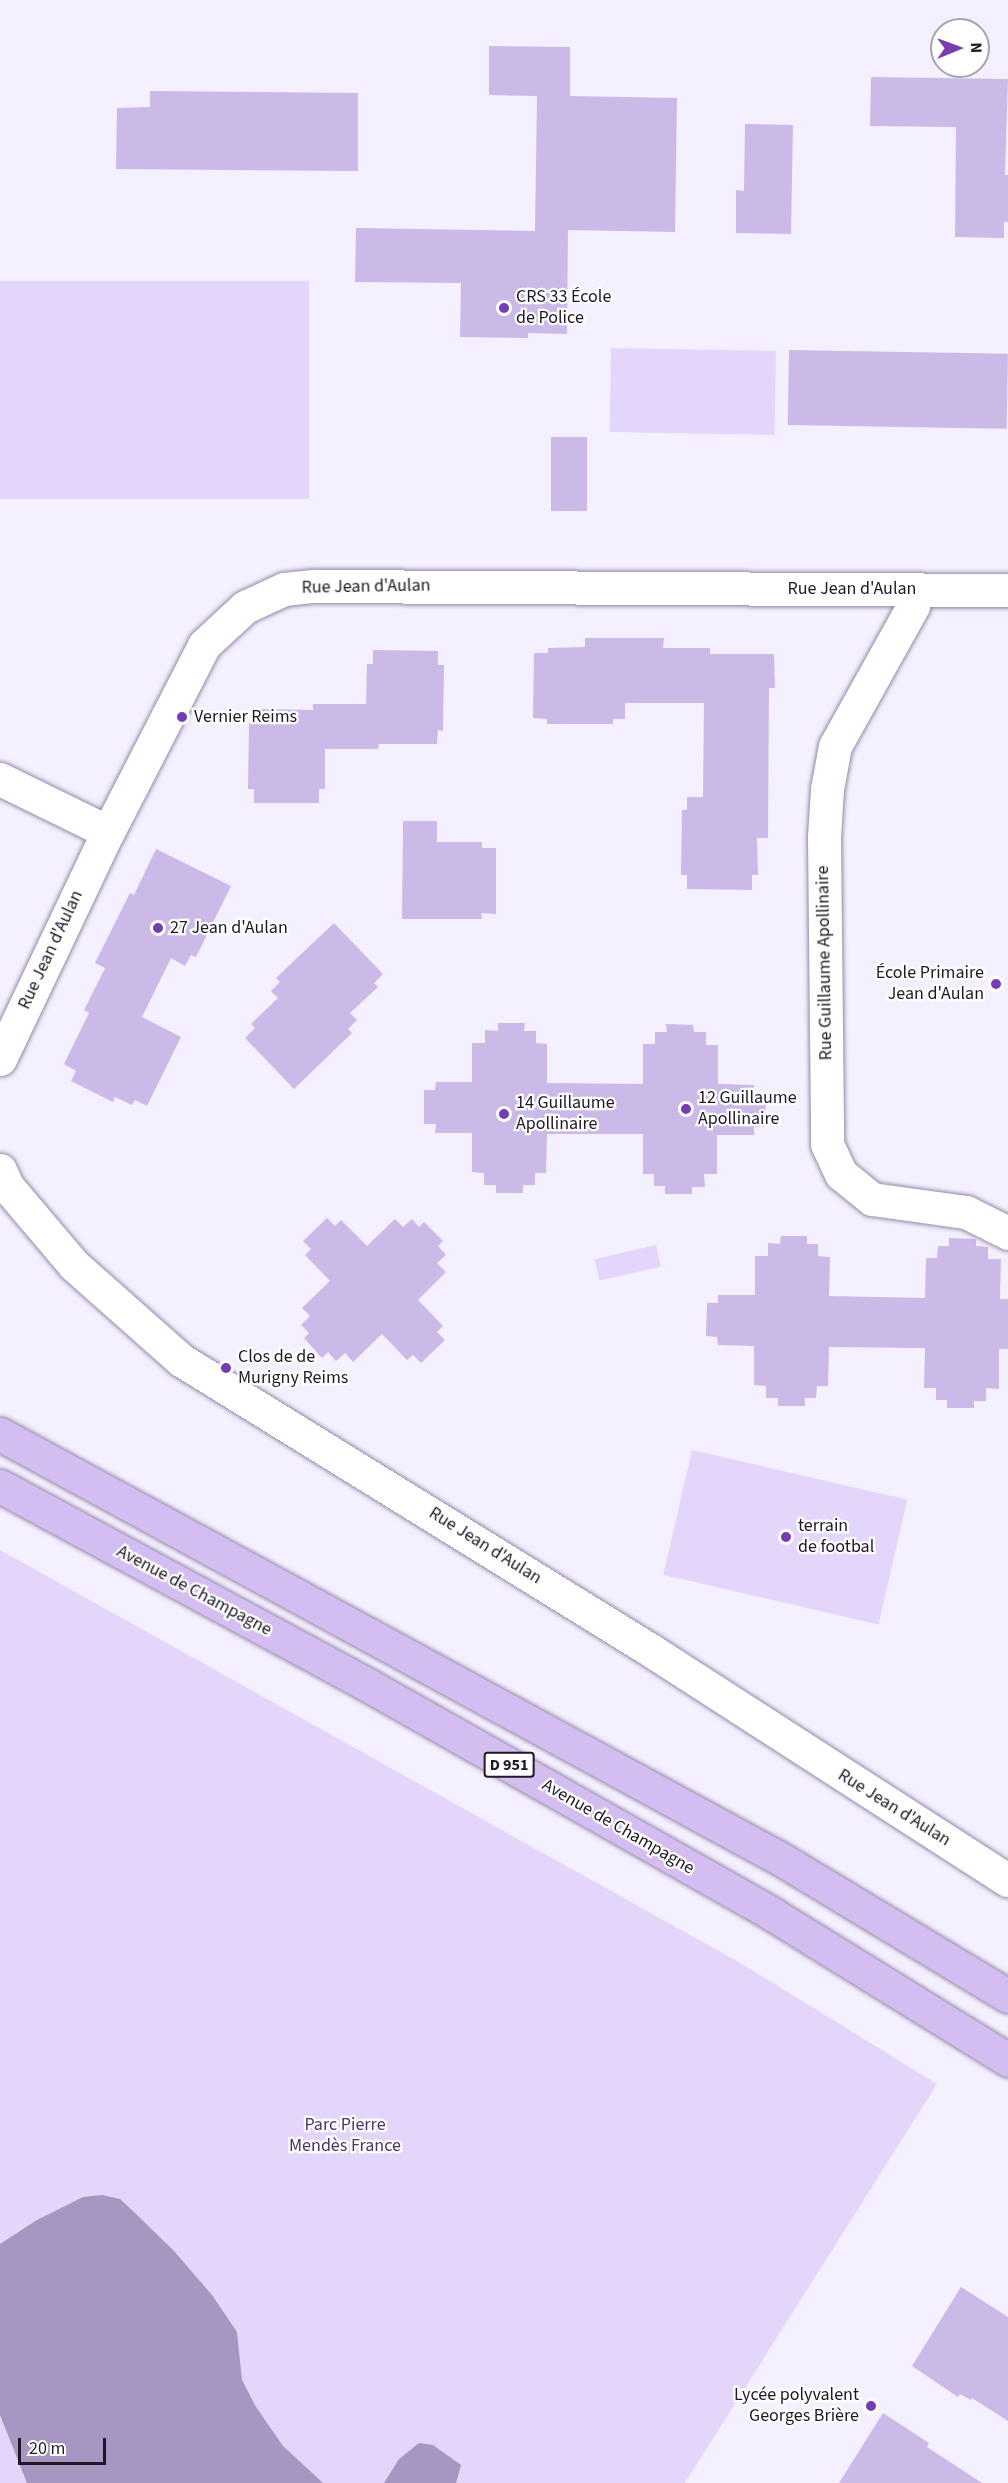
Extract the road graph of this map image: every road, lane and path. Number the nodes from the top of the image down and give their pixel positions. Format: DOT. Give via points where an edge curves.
graph roads {
  1 [pos="915,590"];
  2 [pos="1008,590"];
  3 [pos="0,779"];
  4 [pos="108,832"];
  5 [pos="0,1059"];
  6 [pos="0,1170"];
  7 [pos="1008,1233"];
  8 [pos="0,1434"];
  9 [pos="0,1486"];
  10 [pos="1008,1880"];
  11 [pos="1008,1996"];
  12 [pos="1008,2060"];
  1 -- 2 [label="street, Rue Jean d'Aulan"];
  1 -- 4 [label="street, Rue Jean d'Aulan" via="378,585 284,590 245,607 204,645"];
  1 -- 7 [label="street, Rue Guillaume Apollinaire" via="913,606 835,746 827,789 824,860 828,1144 841,1174 872,1199 966,1212"];
  3 -- 4 [label="street"];
  4 -- 5 [label="street, Rue Jean d'Aulan"];
  6 -- 10 [label="street, Rue Jean d'Aulan" via="7,1186 74,1265 181,1360 530,1575"];
  8 -- 11 [label="main road, D 951" via="779,1858"];
  9 -- 12 [label="main road, Avenue de Champagne / D 951" via="368,1685 772,1914"];
}
